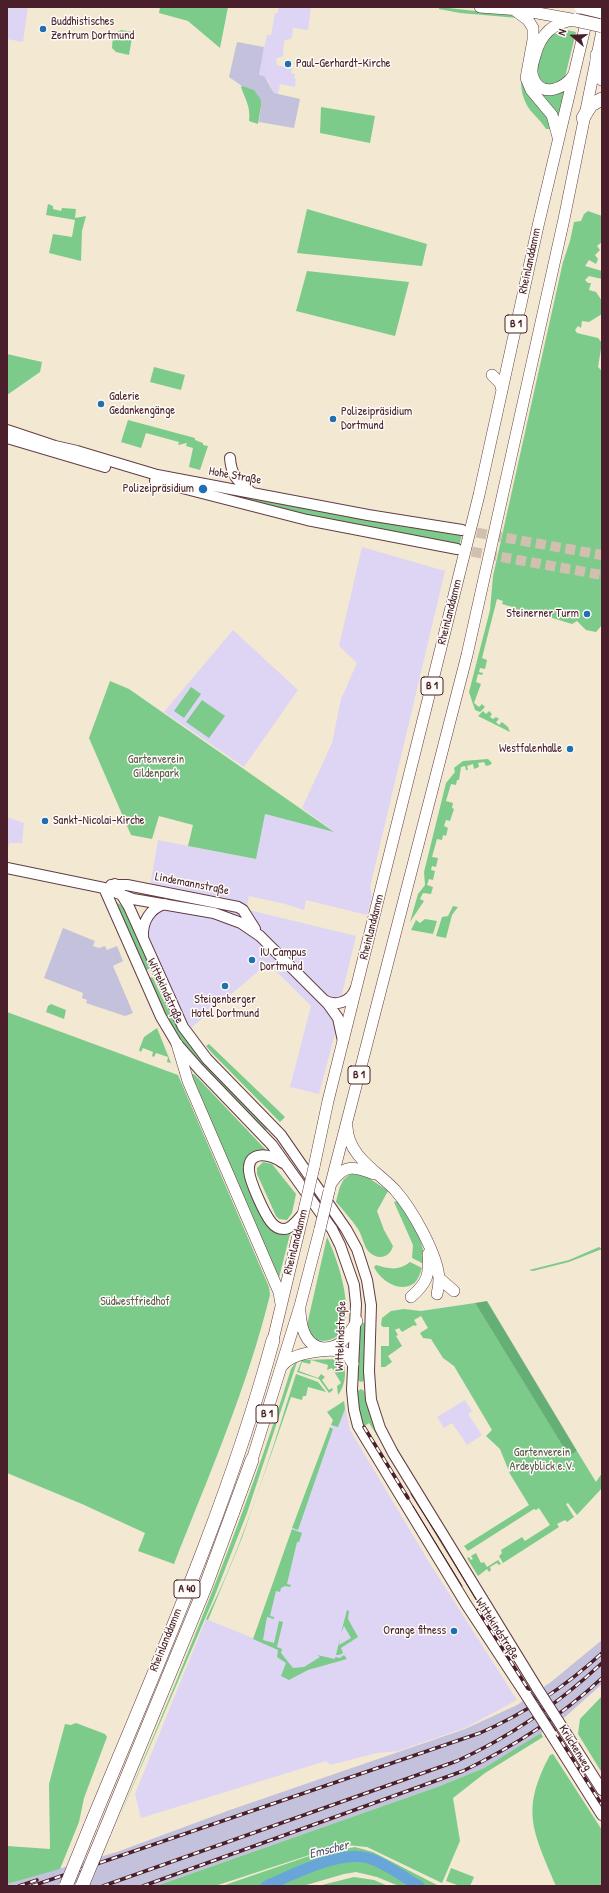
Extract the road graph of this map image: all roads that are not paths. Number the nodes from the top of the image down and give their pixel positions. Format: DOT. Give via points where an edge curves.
graph roads {
  1 [pos="480,7"];
  2 [pos="581,7"];
  3 [pos="590,7"];
  4 [pos="513,9"];
  5 [pos="602,12"];
  6 [pos="572,20"];
  7 [pos="602,26"];
  8 [pos="602,31"];
  9 [pos="597,55"];
  10 [pos="576,70"];
  11 [pos="602,79"];
  12 [pos="602,99"];
  13 [pos="583,118"];
  14 [pos="556,148"];
  15 [pos="7,430"];
  16 [pos="7,438"];
  17 [pos="230,458"];
  18 [pos="252,492"];
  19 [pos="462,530"];
  20 [pos="458,549"];
  21 [pos="7,868"];
  22 [pos="116,884"];
  23 [pos="104,888"];
  24 [pos="123,896"];
  25 [pos="165,904"];
  26 [pos="243,910"];
  27 [pos="235,920"];
  28 [pos="260,936"];
  29 [pos="143,937"];
  30 [pos="158,973"];
  31 [pos="143,976"];
  32 [pos="355,990"];
  33 [pos="324,1000"];
  34 [pos="343,1041"];
  35 [pos="177,1044"];
  36 [pos="348,1120"];
  37 [pos="280,1135"];
  38 [pos="272,1145"];
  39 [pos="287,1166"];
  40 [pos="379,1176"];
  41 [pos="330,1187"];
  42 [pos="304,1210"];
  43 [pos="426,1243"];
  44 [pos="429,1263"];
  45 [pos="439,1278"];
  46 [pos="454,1291"];
  47 [pos="412,1297"];
  48 [pos="281,1304"];
  49 [pos="300,1306"];
  50 [pos="356,1321"];
  51 [pos="272,1340"];
  52 [pos="353,1364"];
  53 [pos="282,1368"];
  54 [pos="370,1388"];
  55 [pos="352,1390"];
  56 [pos="252,1460"];
  57 [pos="482,1596"];
  58 [pos="466,1604"];
  59 [pos="537,1688"];
  60 [pos="526,1695"];
  61 [pos="602,1790"];
  62 [pos="602,1815"];
  63 [pos="66,1886"];
  64 [pos="82,1886"];
  1 -- 4 [label="main road"];
  2 -- 5 [label="highway, bridge"];
  3 -- 10 [label="main road, Rheinlanddamm / B 1"];
  4 -- 6 [label="main road"];
  4 -- 14 [label="main road" via="528,20 533,28 526,78 529,87 554,120 558,136"];
  6 -- 7 [label="highway, bridge"];
  6 -- 10 [label="main road" via="556,25 542,37 536,49 532,72 538,84 550,90 568,83"];
  8 -- 9 [label="main road, Rheinlanddamm / B 1"];
  9 -- 11 [label="highway" via="597,67"];
  9 -- 13 [label="main road, Rheinlanddamm / B 1"];
  10 -- 14 [label="main road, Rheinlanddamm / B 1"];
  12 -- 13 [label="highway" via="591,105"];
  13 -- 36 [label="main road, Rheinlanddamm / B 1" via="564,219 467,655"];
  14 -- 32 [label="main road, Rheinlanddamm / B 1" via="455,594"];
  15 -- 18 [label="main road, Hohe Straße" via="148,473"];
  16 -- 20 [label="main road, Hohe Straße" via="267,511"];
  17 -- 18 [label="main road" via="235,477"];
  18 -- 19 [label="main road, Hohe Straße"];
  21 -- 23 [label="main road, Lindemannstraße"];
  22 -- 23 [label="main road, Lindemannstraße"];
  22 -- 24 [label="main road, Wittekindstraße"];
  22 -- 26 [label="main road, Lindemannstraße" via="238,906"];
  23 -- 24 [label="main road, Lindemannstraße"];
  23 -- 31 [label="main road, Wittekindstraße"];
  24 -- 25 [label="main road, Lindemannstraße"];
  24 -- 29 [label="main road, Wittekindstraße"];
  25 -- 27 [label="main road, Lindemannstraße" via="214,913"];
  25 -- 29 [label="main road" via="156,908 146,919"];
  26 -- 27 [label="main road" via="244,918"];
  26 -- 28 [label="main road, Lindemannstraße"];
  27 -- 28 [label="main road, Lindemannstraße"];
  28 -- 33 [label="main road, Lindemannstraße"];
  29 -- 30 [label="main road, Wittekindstraße"];
  30 -- 31 [label="main road"];
  30 -- 37 [label="main road, Wittekindstraße" via="176,1015 190,1038"];
  31 -- 35 [label="main road, Wittekindstraße" via="161,1018"];
  32 -- 33 [label="main road" via="348,999 339,1003"];
  32 -- 34 [label="main road, Rheinlanddamm / B 1"];
  33 -- 34 [label="main road, Lindemannstraße" via="338,1018"];
  34 -- 42 [label="main road, Rheinlanddamm / B 1, bridge"];
  35 -- 38 [label="main road, Wittekindstraße"];
  35 -- 48 [label="main road" via="188,1081 279,1292"];
  36 -- 40 [label="main road, B 1" via="347,1132 354,1150"];
  36 -- 41 [label="main road, Rheinlanddamm / B 1"];
  37 -- 38 [label="main road" via="274,1131 269,1132"];
  37 -- 54 [label="main road, Wittekindstraße" via="357,1249 367,1280 371,1305"];
  38 -- 39 [label="main road, Wittekindstraße"];
  39 -- 42 [label="main road" via="271,1156 258,1156 249,1167 251,1180 274,1225 283,1229 289,1228"];
  39 -- 50 [label="main road, Wittekindstraße" via="340,1244 354,1285"];
  40 -- 41 [label="main road, B 1" via="359,1168 350,1168 342,1172"];
  40 -- 43 [label="main road, B 1" via="408,1205"];
  41 -- 49 [label="main road, Rheinlanddamm / B 1, bridge"];
  42 -- 48 [label="main road, Rheinlanddamm / B 1"];
  43 -- 44 [label="main road, B 1"];
  43 -- 45 [label="main road, B 1" via="433,1255"];
  44 -- 45 [label="main road, B 1" via="437,1294"];
  44 -- 47 [label="main road, B 1" via="425,1283"];
  45 -- 46 [label="main road"];
  48 -- 51 [label="main road, Rheinlanddamm / B 1"];
  49 -- 50 [label="main road, B 1" via="305,1334 312,1344 319,1347 332,1348 341,1342"];
  49 -- 53 [label="main road, Rheinlanddamm / B 1"];
  50 -- 52 [label="main road, Wittekindstraße"];
  51 -- 63 [label="highway, Rheinlanddamm / A 40, bridge" via="251,1414 214,1518"];
  52 -- 53 [label="main road" via="344,1352 309,1352 288,1360"];
  52 -- 55 [label="main road, Wittekindstraße"];
  53 -- 56 [label="main road, Rheinlanddamm / B 1"];
  54 -- 55 [label="main road" via="359,1386"];
  54 -- 57 [label="main road, Wittekindstraße" via="374,1411 386,1442"];
  55 -- 58 [label="main road, Wittekindstraße" via="354,1410 362,1434"];
  56 -- 64 [label="highway, Rheinlanddamm / A 40, bridge" via="206,1585"];
  57 -- 58 [label="main road"];
  57 -- 59 [label="main road, Wittekindstraße"];
  58 -- 60 [label="main road, Wittekindstraße"];
  59 -- 61 [label="main road, Krückenweg, bridge"];
  60 -- 62 [label="main road, Krückenweg, bridge"];
}
